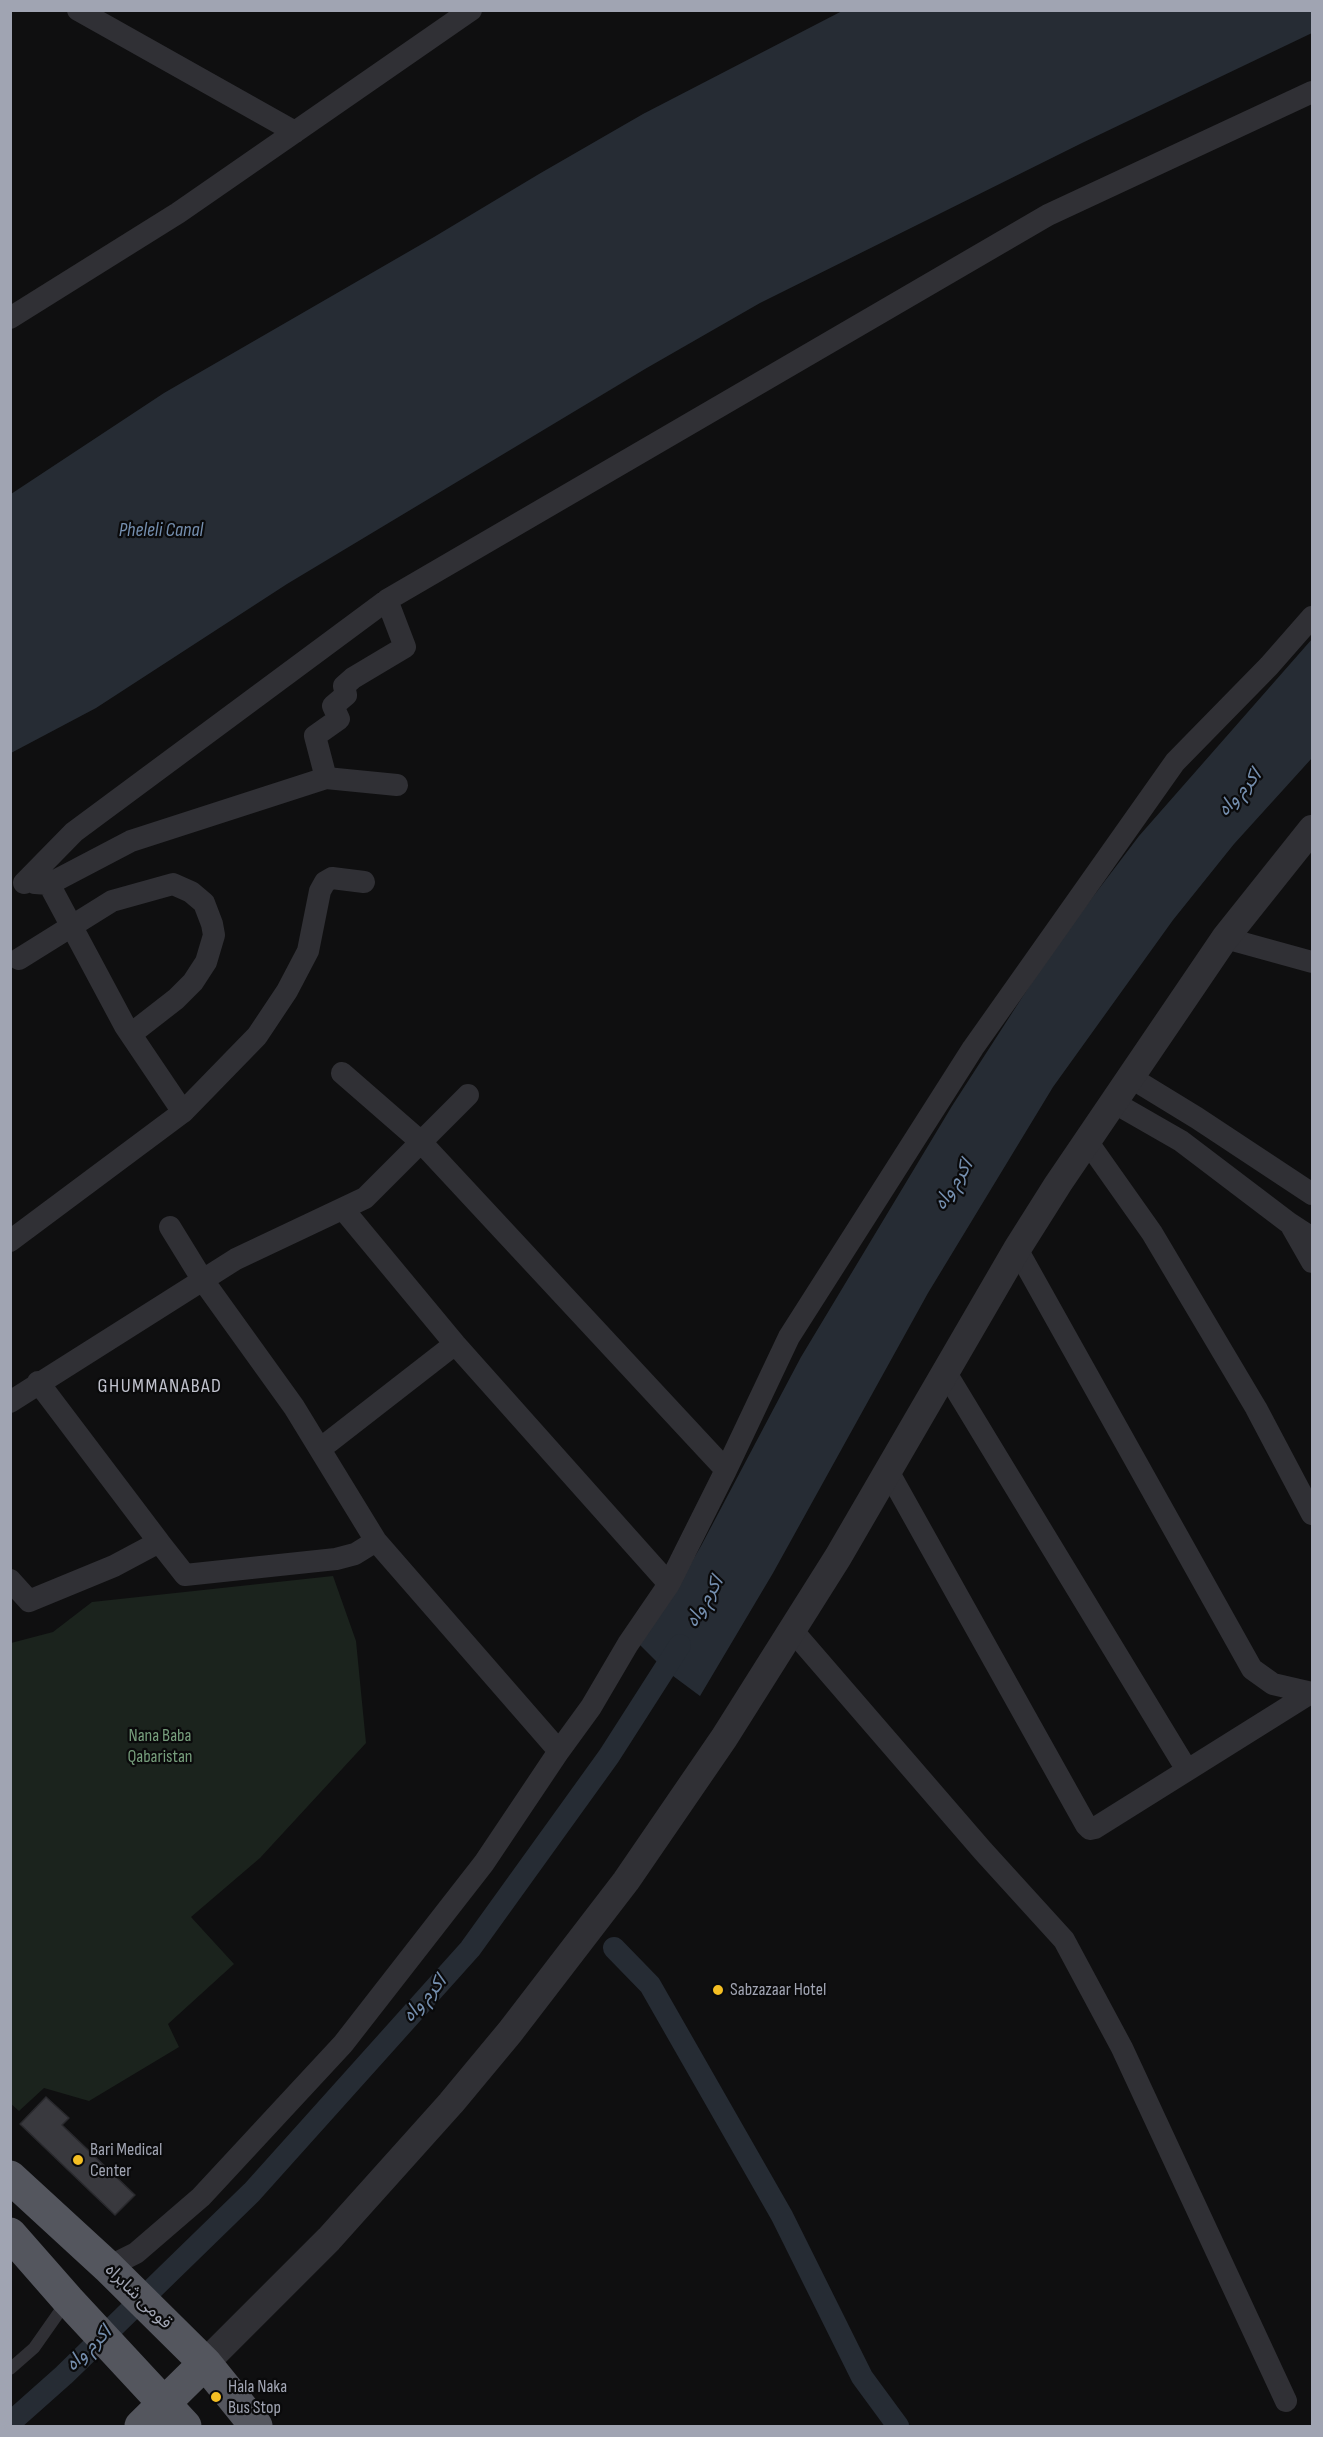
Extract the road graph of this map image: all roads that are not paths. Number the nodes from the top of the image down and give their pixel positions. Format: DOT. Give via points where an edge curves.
graph roads {
  1 [pos="78,10"];
  2 [pos="471,10"];
  3 [pos="1312,92"];
  4 [pos="295,132"];
  5 [pos="10,318"];
  6 [pos="387,600"];
  7 [pos="1312,617"];
  8 [pos="326,778"];
  9 [pos="397,785"];
  10 [pos="1312,830"];
  11 [pos="364,882"];
  12 [pos="49,884"];
  13 [pos="17,887"];
  14 [pos="71,927"];
  15 [pos="1225,938"];
  16 [pos="19,959"];
  17 [pos="1312,962"];
  18 [pos="131,1034"];
  19 [pos="342,1073"];
  20 [pos="1130,1077"];
  21 [pos="468,1095"];
  22 [pos="1113,1101"];
  23 [pos="183,1112"];
  24 [pos="420,1141"];
  25 [pos="1087,1141"];
  26 [pos="1312,1194"];
  27 [pos="343,1209"];
  28 [pos="1289,1223"];
  29 [pos="170,1227"];
  30 [pos="13,1234"];
  31 [pos="1312,1238"];
  32 [pos="1017,1249"];
  33 [pos="1312,1262"];
  34 [pos="202,1279"];
  35 [pos="455,1344"];
  36 [pos="946,1373"];
  37 [pos="38,1382"];
  38 [pos="10,1402"];
  39 [pos="320,1449"];
  40 [pos="726,1470"];
  41 [pos="888,1472"];
  42 [pos="1312,1514"];
  43 [pos="376,1541"];
  44 [pos="159,1542"];
  45 [pos="10,1580"];
  46 [pos="669,1584"];
  47 [pos="792,1630"];
  48 [pos="1311,1693"];
  49 [pos="560,1751"];
  50 [pos="1186,1770"];
  51 [pos="10,2177"];
  52 [pos="10,2234"];
  53 [pos="108,2267"];
  54 [pos="68,2300"];
  55 [pos="205,2363"];
  56 [pos="10,2369"];
  57 [pos="160,2399"];
  58 [pos="1286,2401"];
  59 [pos="141,2427"];
  60 [pos="185,2427"];
  61 [pos="256,2427"];
  1 -- 4 [label="street"];
  2 -- 4 [label="street"];
  3 -- 6 [label="street" via="1048,215"];
  4 -- 5 [label="street" via="178,213"];
  6 -- 8 [label="street" via="405,647 344,686 346,695 333,706 339,718 315,736"];
  6 -- 13 [label="street" via="74,832"];
  7 -- 40 [label="street" via="1174,762 973,1048 789,1337"];
  8 -- 9 [label="street"];
  8 -- 12 [label="street" via="131,841"];
  10 -- 15 [label="street"];
  11 -- 23 [label="street" via="332,878 324,882 308,951 287,991 257,1036"];
  12 -- 13 [label="street"];
  12 -- 14 [label="street"];
  14 -- 16 [label="street"];
  14 -- 18 [label="street"];
  14 -- 18 [label="street" via="112,901 173,884 204,903 214,935 206,962 176,999"];
  15 -- 17 [label="street"];
  15 -- 20 [label="street"];
  18 -- 23 [label="street"];
  19 -- 24 [label="street"];
  20 -- 22 [label="street"];
  20 -- 26 [label="street"];
  21 -- 24 [label="street"];
  22 -- 25 [label="street"];
  22 -- 28 [label="street" via="1181,1141"];
  23 -- 30 [label="street"];
  24 -- 27 [label="street" via="365,1198"];
  24 -- 40 [label="street"];
  25 -- 32 [label="street"];
  25 -- 42 [label="street" via="1152,1233 1256,1408"];
  27 -- 34 [label="street"];
  27 -- 35 [label="street"];
  28 -- 31 [label="street"];
  28 -- 33 [label="street"];
  29 -- 34 [label="street"];
  32 -- 36 [label="street"];
  32 -- 48 [label="street" via="1252,1669 1273,1684"];
  34 -- 37 [label="street"];
  34 -- 39 [label="street"];
  35 -- 39 [label="street"];
  35 -- 46 [label="street"];
  36 -- 41 [label="street"];
  36 -- 50 [label="street"];
  37 -- 38 [label="street"];
  37 -- 44 [label="street"];
  39 -- 43 [label="street"];
  40 -- 46 [label="street"];
  41 -- 47 [label="street"];
  41 -- 50 [label="street" via="1086,1825 1095,1828"];
  43 -- 44 [label="street" via="355,1554 336,1559 185,1575"];
  43 -- 49 [label="street"];
  44 -- 45 [label="street" via="34,1600 25,1599"];
  46 -- 49 [label="street"];
  47 -- 55 [label="street" via="626,1881 510,2032 329,2239"];
  47 -- 58 [label="street" via="1064,1940 1122,2048"];
  48 -- 50 [label="street"];
  49 -- 53 [label="street" via="484,1863 343,2044 201,2197 136,2253"];
  51 -- 53 [label="highway, قومی شاہراہ"];
  52 -- 54 [label="highway"];
  53 -- 55 [label="highway, قومی شاہراہ"];
  54 -- 56 [label="lane" via="34,2348"];
  54 -- 57 [label="highway"];
  55 -- 57 [label="highway"];
  55 -- 61 [label="highway, قومی شاہراہ"];
  57 -- 59 [label="highway"];
  57 -- 60 [label="highway"];
}
